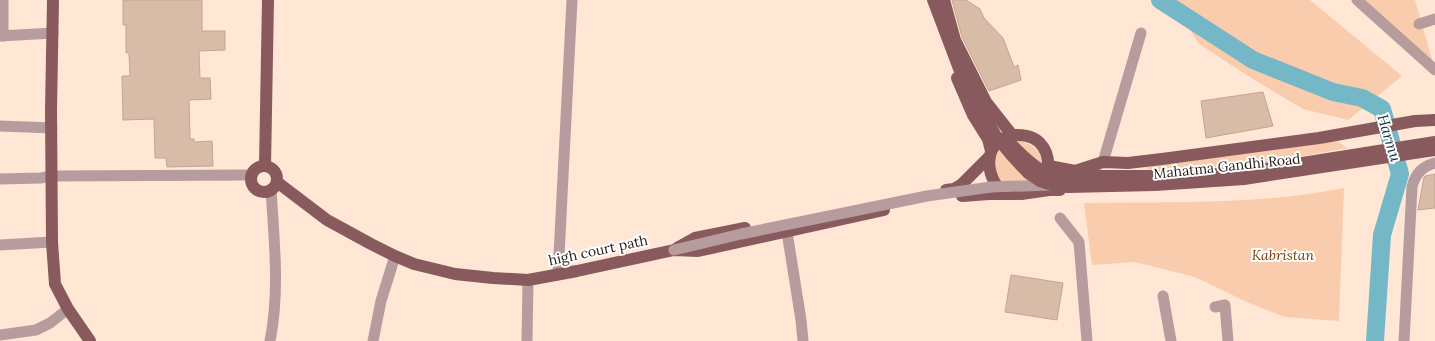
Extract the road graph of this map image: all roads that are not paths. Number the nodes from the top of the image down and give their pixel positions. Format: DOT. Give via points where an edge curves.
graph roads {
  1 [pos="3,0"];
  2 [pos="53,0"];
  3 [pos="268,0"];
  4 [pos="572,0"];
  5 [pos="928,0"];
  6 [pos="933,0"];
  7 [pos="939,0"];
  8 [pos="944,0"];
  9 [pos="1357,0"];
  10 [pos="1435,19"];
  11 [pos="1418,24"];
  12 [pos="52,33"];
  13 [pos="1141,33"];
  14 [pos="1,36"];
  15 [pos="1435,70"];
  16 [pos="1435,120"];
  17 [pos="0,126"];
  18 [pos="52,128"];
  19 [pos="1012,135"];
  20 [pos="1435,142"];
  21 [pos="1435,146"];
  22 [pos="1435,152"];
  23 [pos="990,154"];
  24 [pos="1103,162"];
  25 [pos="1435,163"];
  26 [pos="265,166"];
  27 [pos="1049,166"];
  28 [pos="1072,172"];
  29 [pos="252,175"];
  30 [pos="52,176"];
  31 [pos="0,179"];
  32 [pos="1052,185"];
  33 [pos="274,186"];
  34 [pos="1006,194"];
  35 [pos="1021,194"];
  36 [pos="1060,218"];
  37 [pos="787,232"];
  38 [pos="52,242"];
  39 [pos="0,245"];
  40 [pos="674,250"];
  41 [pos="395,256"];
  42 [pos="558,275"];
  43 [pos="528,280"];
  44 [pos="1163,296"];
  45 [pos="1214,307"];
  46 [pos="68,309"];
  47 [pos="0,335"];
  48 [pos="90,341"];
  49 [pos="270,341"];
  50 [pos="373,341"];
  51 [pos="527,341"];
  52 [pos="803,341"];
  53 [pos="1087,341"];
  54 [pos="1171,341"];
  55 [pos="1228,341"];
  56 [pos="1404,341"];
  1 -- 14 [label="street"];
  2 -- 12 [label="main road"];
  3 -- 26 [label="main road"];
  4 -- 42 [label="street"];
  5 -- 23 [label="main road" via="973,115 988,139"];
  6 -- 32 [label="main road, bridge" via="964,82 998,139 1028,173"];
  7 -- 21 [label="main road, bridge" via="960,59 984,106 1023,156 1050,175 1066,178 1134,180 1228,177"];
  8 -- 19 [label="main road" via="955,40 986,102"];
  9 -- 15 [label="street"];
  10 -- 11 [label="street"];
  12 -- 14 [label="street"];
  12 -- 18 [label="main road"];
  13 -- 24 [label="street"];
  16 -- 24 [label="main road" via="1162,159 1128,163"];
  17 -- 18 [label="street"];
  18 -- 30 [label="main road"];
  19 -- 23 [label="main road" via="1000,140"];
  19 -- 27 [label="main road" via="1026,135 1038,141 1046,153"];
  20 -- 28 [label="main road, Mahatma Gandhi Road" via="1246,172 1184,176 1101,176"];
  22 -- 32 [label="main road, bridge" via="1244,180 1155,185"];
  22 -- 35 [label="main road, Mahatma Gandhi Road" via="1250,181 1180,188 1049,190"];
  23 -- 34 [label="main road" via="989,171 996,184"];
  23 -- 40 [label="main road" via="954,189 695,238"];
  24 -- 28 [label="main road"];
  25 -- 56 [label="street" via="1421,169 1414,178 1412,187"];
  26 -- 29 [label="main road" via="257,168"];
  26 -- 33 [label="main road" via="273,170 277,178"];
  27 -- 28 [label="main road, Mahatma Gandhi Road"];
  27 -- 35 [label="main road" via="1044,180 1035,190"];
  29 -- 30 [label="street"];
  29 -- 33 [label="main road" via="252,184 258,190 263,192"];
  30 -- 31 [label="street"];
  30 -- 38 [label="main road"];
  32 -- 40 [label="street, bridge" via="991,188 927,196"];
  33 -- 41 [label="main road, high court path" via="327,220"];
  33 -- 49 [label="street" via="276,290"];
  34 -- 35 [label="main road"];
  34 -- 37 [label="main road" via="963,196 922,202"];
  36 -- 53 [label="street" via="1079,242"];
  37 -- 40 [label="main road" via="698,251"];
  37 -- 52 [label="street"];
  38 -- 39 [label="street"];
  38 -- 46 [label="main road" via="55,284"];
  40 -- 42 [label="main road, high court path"];
  41 -- 43 [label="main road, high court path" via="414,264 455,274"];
  41 -- 50 [label="street" via="381,301"];
  42 -- 43 [label="main road, high court path"];
  43 -- 51 [label="street"];
  44 -- 54 [label="street"];
  45 -- 55 [label="street" via="1225,306"];
  46 -- 47 [label="street" via="36,330"];
  46 -- 48 [label="main road"];
}
